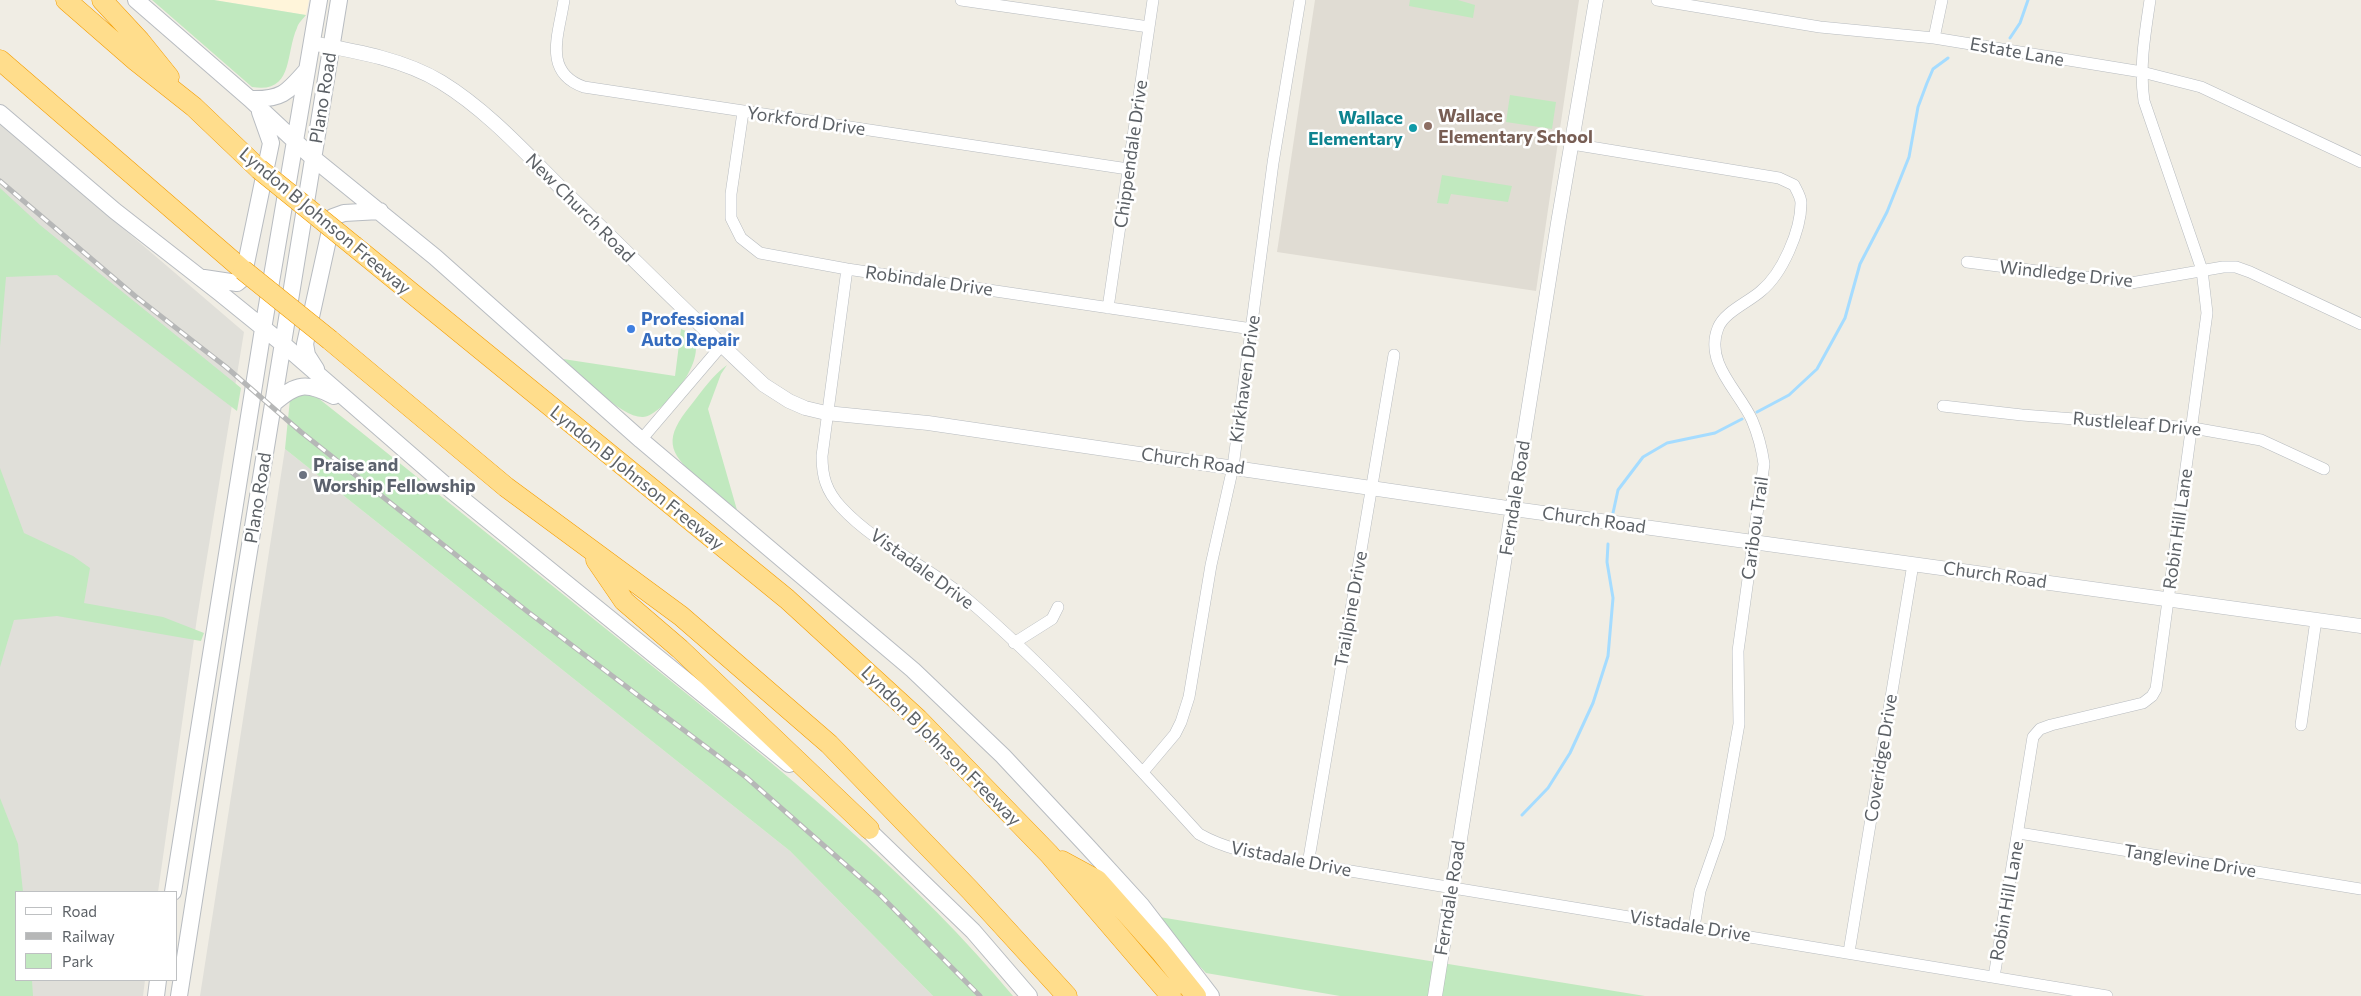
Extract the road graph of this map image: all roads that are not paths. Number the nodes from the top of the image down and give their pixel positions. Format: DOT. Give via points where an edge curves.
graph roads {
  1 [pos="66,0"];
  2 [pos="102,0"];
  3 [pos="136,0"];
  4 [pos="319,0"];
  5 [pos="339,0"];
  6 [pos="564,0"];
  7 [pos="961,0"];
  8 [pos="1153,0"];
  9 [pos="1300,0"];
  10 [pos="1596,0"];
  11 [pos="1657,0"];
  12 [pos="1942,0"];
  13 [pos="2150,0"];
  14 [pos="1149,28"];
  15 [pos="1934,38"];
  16 [pos="311,43"];
  17 [pos="331,47"];
  18 [pos="0,60"];
  19 [pos="306,71"];
  20 [pos="2142,72"];
  21 [pos="253,102"];
  22 [pos="194,108"];
  23 [pos="743,112"];
  24 [pos="0,113"];
  25 [pos="295,141"];
  26 [pos="1572,144"];
  27 [pos="313,158"];
  28 [pos="2361,162"];
  29 [pos="1128,169"];
  30 [pos="380,211"];
  31 [pos="1967,262"];
  32 [pos="847,269"];
  33 [pos="2202,270"];
  34 [pos="201,278"];
  35 [pos="1108,308"];
  36 [pos="2361,324"];
  37 [pos="263,329"];
  38 [pos="1252,329"];
  39 [pos="283,344"];
  40 [pos="722,345"];
  41 [pos="1394,355"];
  42 [pos="326,383"];
  43 [pos="274,403"];
  44 [pos="354,406"];
  45 [pos="1943,406"];
  46 [pos="826,413"];
  47 [pos="2193,428"];
  48 [pos="641,440"];
  49 [pos="1233,467"];
  50 [pos="2324,469"];
  51 [pos="1372,487"];
  52 [pos="1514,509"];
  53 [pos="1753,543"];
  54 [pos="588,548"];
  55 [pos="1913,564"];
  56 [pos="223,585"];
  57 [pos="243,588"];
  58 [pos="2168,600"];
  59 [pos="1058,607"];
  60 [pos="2316,620"];
  61 [pos="2361,626"];
  62 [pos="1014,643"];
  63 [pos="2301,725"];
  64 [pos="197,741"];
  65 [pos="219,744"];
  66 [pos="1142,772"];
  67 [pos="870,829"];
  68 [pos="2019,833"];
  69 [pos="1049,854"];
  70 [pos="1308,864"];
  71 [pos="1452,888"];
  72 [pos="2361,889"];
  73 [pos="173,891"];
  74 [pos="1694,927"];
  75 [pos="1849,952"];
  76 [pos="1994,977"];
  77 [pos="158,981"];
  78 [pos="156,996"];
  79 [pos="179,996"];
  80 [pos="1029,996"];
  81 [pos="1067,996"];
  82 [pos="1171,996"];
  83 [pos="1196,996"];
  84 [pos="1211,996"];
  85 [pos="1435,996"];
  86 [pos="2107,996"];
  1 -- 22 [label="highway, Lyndon B Johnson Freeway"];
  2 -- 22 [label="highway"];
  3 -- 21 [label="main road"];
  4 -- 16 [label="main road, Plano Road"];
  5 -- 17 [label="main road, Plano Road"];
  6 -- 23 [label="street, Yorkford Drive" via="557,62 570,82 584,87"];
  7 -- 14 [label="street"];
  8 -- 14 [label="street, Chippendale Drive"];
  9 -- 38 [label="street, Kirkhaven Drive" via="1273,162"];
  10 -- 26 [label="street, Ferndale Road"];
  11 -- 15 [label="street, Estate Lane" via="1820,27"];
  12 -- 15 [label="street"];
  13 -- 20 [label="street, Robin Hill Lane"];
  14 -- 29 [label="street, Chippendale Drive"];
  15 -- 20 [label="street, Estate Lane"];
  16 -- 17 [label="street, New Church Road"];
  16 -- 19 [label="main road, Plano Road"];
  17 -- 27 [label="main road, Plano Road"];
  17 -- 40 [label="street, New Church Road" via="410,67 458,93"];
  18 -- 54 [label="highway, bridge" via="243,270 499,481"];
  19 -- 21 [label="main road" via="286,93"];
  19 -- 25 [label="main road, Plano Road"];
  20 -- 28 [label="street, Estate Lane" via="2200,87"];
  20 -- 33 [label="street, Robin Hill Lane" via="2147,112"];
  21 -- 25 [label="main road"];
  21 -- 34 [label="main road" via="271,143 243,278 237,283"];
  22 -- 69 [label="highway, Lyndon B Johnson Freeway, bridge" via="259,169 787,599 918,719"];
  23 -- 29 [label="street, Yorkford Drive"];
  23 -- 32 [label="street, Robindale Drive" via="731,194 731,218 741,238 760,254"];
  24 -- 34 [label="main road" via="115,211"];
  25 -- 27 [label="main road"];
  25 -- 37 [label="main road, Plano Road"];
  26 -- 52 [label="street, Ferndale Road"];
  26 -- 53 [label="street, Caribou Trail" via="1779,178 1794,185 1801,202 1798,223 1785,260 1775,278 1763,290 1718,326 1714,341 1714,354 1752,420 1761,447 1764,477"];
  27 -- 30 [label="main road"];
  27 -- 39 [label="main road, Plano Road"];
  29 -- 35 [label="street, Chippendale Drive"];
  30 -- 42 [label="main road" via="344,213 333,217 304,344 307,355"];
  30 -- 48 [label="main road"];
  31 -- 33 [label="street, Windledge Drive" via="2131,283"];
  32 -- 35 [label="street, Robindale Drive"];
  32 -- 46 [label="street, Vistadale Drive"];
  33 -- 36 [label="street, Windledge Drive" via="2236,267"];
  33 -- 47 [label="street, Robin Hill Lane" via="2207,313"];
  34 -- 37 [label="main road"];
  35 -- 38 [label="street, Robindale Drive"];
  37 -- 39 [label="main road"];
  37 -- 56 [label="main road, Plano Road"];
  38 -- 49 [label="street, Kirkhaven Drive"];
  39 -- 42 [label="main road"];
  39 -- 43 [label="main road, Plano Road"];
  40 -- 46 [label="street, New Church Road" via="776,393 805,408"];
  40 -- 48 [label="street"];
  41 -- 51 [label="street, Trailpine Drive"];
  42 -- 44 [label="main road"];
  43 -- 44 [label="main road" via="287,392 305,385 324,390"];
  43 -- 57 [label="main road, Plano Road"];
  44 -- 67 [label="main road" via="451,490"];
  45 -- 47 [label="street, Rustleleaf Drive"];
  46 -- 49 [label="street, Church Road" via="928,423"];
  46 -- 62 [label="street, Vistadale Drive" via="822,474 828,490 840,506 897,553 957,591"];
  47 -- 50 [label="street, Rustleleaf Drive" via="2261,440"];
  47 -- 58 [label="street, Robin Hill Lane"];
  48 -- 84 [label="main road" via="913,670 1003,756 1141,905"];
  49 -- 51 [label="street, Church Road"];
  49 -- 66 [label="street, Kirkhaven Drive" via="1211,565 1186,710 1175,734"];
  51 -- 52 [label="street, Church Road"];
  51 -- 70 [label="street, Trailpine Drive"];
  52 -- 53 [label="street, Church Road"];
  52 -- 71 [label="street, Ferndale Road"];
  53 -- 55 [label="street, Church Road"];
  53 -- 74 [label="street, Caribou Trail" via="1738,651 1739,724 1719,837 1700,892"];
  54 -- 67 [label="highway" via="624,601 680,649"];
  54 -- 81 [label="highway" via="680,616 829,744 977,897"];
  55 -- 58 [label="street, Church Road"];
  55 -- 75 [label="street, Coveridge Drive"];
  56 -- 57 [label="main road"];
  56 -- 64 [label="main road, Plano Road"];
  57 -- 65 [label="main road, Plano Road"];
  58 -- 60 [label="street, Church Road"];
  58 -- 68 [label="street, Robin Hill Lane" via="2156,690 2152,696 2143,703 2051,724 2033,737"];
  59 -- 62 [label="street" via="1052,619"];
  60 -- 61 [label="street, Church Road"];
  60 -- 63 [label="street"];
  62 -- 66 [label="street, Vistadale Drive"];
  64 -- 65 [label="main road"];
  64 -- 73 [label="main road, Plano Road"];
  65 -- 79 [label="main road, Plano Road"];
  66 -- 70 [label="street, Vistadale Drive" via="1199,834 1215,843"];
  67 -- 80 [label="main road" via="973,931"];
  68 -- 72 [label="street, Tanglevine Drive"];
  68 -- 76 [label="street, Robin Hill Lane"];
  69 -- 82 [label="highway, Lyndon B Johnson Freeway"];
  69 -- 83 [label="highway" via="1097,880"];
  70 -- 71 [label="street, Vistadale Drive"];
  71 -- 74 [label="street, Vistadale Drive"];
  71 -- 85 [label="street, Ferndale Road"];
  74 -- 75 [label="street, Vistadale Drive"];
  75 -- 76 [label="street, Vistadale Drive"];
  76 -- 86 [label="street, Vistadale Drive"];
  77 -- 78 [label="main road"];
}
